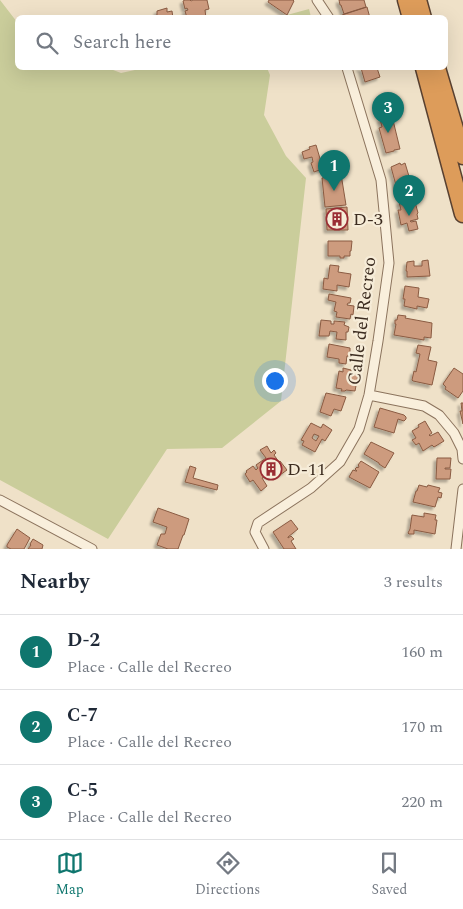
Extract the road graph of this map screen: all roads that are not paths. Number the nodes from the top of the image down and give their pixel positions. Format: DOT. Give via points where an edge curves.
graph roads {
  1 [pos="317,0"];
  2 [pos="406,0"];
  3 [pos="418,0"];
  4 [pos="327,15"];
  5 [pos="410,15"];
  6 [pos="422,15"];
  7 [pos="348,70"];
  8 [pos="425,70"];
  9 [pos="438,70"];
  10 [pos="462,151"];
  11 [pos="463,214"];
  12 [pos="369,395"];
  13 [pos="463,460"];
  14 [pos="463,489"];
  15 [pos="0,500"];
  16 [pos="92,549"];
  17 [pos="264,549"];
  18 [pos="456,549"];
  1 -- 4 [label="street"];
  2 -- 5 [label="highway"];
  3 -- 6 [label="highway"];
  7 -- 12 [label="street, Calle del Recreo" via="381,180 389,263"];
  8 -- 11 [label="highway"];
  9 -- 10 [label="highway"];
  12 -- 13 [label="street" via="424,406 439,415 454,433 462,449"];
  12 -- 17 [label="street, Calle del Recreo" via="359,429 340,462 311,488 258,522 254,532"];
  14 -- 18 [label="street"];
  15 -- 16 [label="street"];
}
